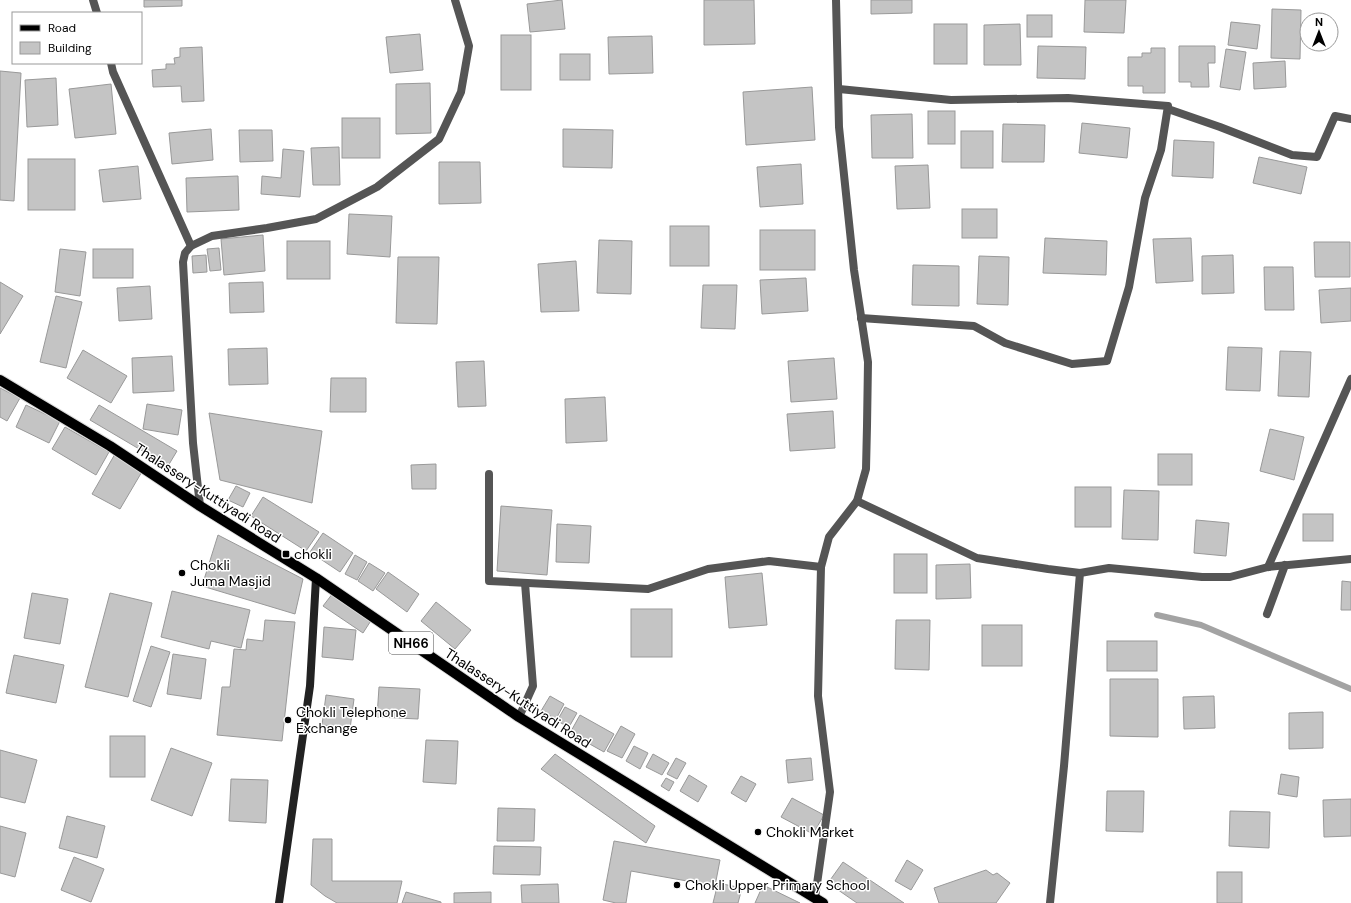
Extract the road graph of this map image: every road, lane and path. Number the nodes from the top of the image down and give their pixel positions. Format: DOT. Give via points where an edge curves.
graph roads {
  1 [pos="94,0"];
  2 [pos="455,0"];
  3 [pos="836,0"];
  4 [pos="97,12"];
  5 [pos="111,64"];
  6 [pos="839,89"];
  7 [pos="1168,109"];
  8 [pos="1351,119"];
  9 [pos="191,246"];
  10 [pos="862,318"];
  11 [pos="1351,379"];
  12 [pos="0,380"];
  13 [pos="489,474"];
  14 [pos="857,501"];
  15 [pos="200,506"];
  16 [pos="1351,559"];
  17 [pos="1285,565"];
  18 [pos="821,567"];
  19 [pos="1268,567"];
  20 [pos="1080,572"];
  21 [pos="316,578"];
  22 [pos="525,583"];
  23 [pos="1267,614"];
  24 [pos="518,718"];
  25 [pos="819,901"];
  26 [pos="279,903"];
  27 [pos="1050,903"];
  1 -- 4 [label="street"];
  2 -- 9 [label="street" via="469,46 461,92 439,139 377,187 316,218 212,236"];
  3 -- 6 [label="street"];
  5 -- 9 [label="street"];
  6 -- 7 [label="street" via="951,100 1068,98 1168,106"];
  6 -- 10 [label="street" via="839,127 854,270"];
  7 -- 8 [label="street" via="1292,155 1317,157 1335,116"];
  7 -- 10 [label="street" via="1161,150 1145,198 1129,288 1107,361 1072,364 1005,343 974,326"];
  9 -- 15 [label="street" via="182,262 193,443"];
  10 -- 14 [label="street" via="868,362 866,469"];
  11 -- 19 [label="street"];
  12 -- 15 [label="main road, Thalassery-Kuttiyadi Road / NH66" via="110,446"];
  13 -- 22 [label="street" via="489,581"];
  14 -- 18 [label="street" via="828,537"];
  14 -- 20 [label="street" via="977,558"];
  15 -- 21 [label="main road, Thalassery-Kuttiyadi Road / NH66"];
  16 -- 17 [label="street"];
  17 -- 19 [label="street"];
  17 -- 23 [label="street"];
  18 -- 22 [label="street" via="769,561 708,569 648,589"];
  18 -- 25 [label="street" via="818,696 830,792"];
  19 -- 20 [label="street" via="1230,577 1202,577 1109,568"];
  20 -- 27 [label="street"];
  21 -- 24 [label="main road, Thalassery-Kuttiyadi Road / NH66"];
  21 -- 26 [label="main road" via="310,686"];
  22 -- 24 [label="street" via="533,686"];
  24 -- 25 [label="main road, Thalassery-Kuttiyadi Road / NH66"];
}
